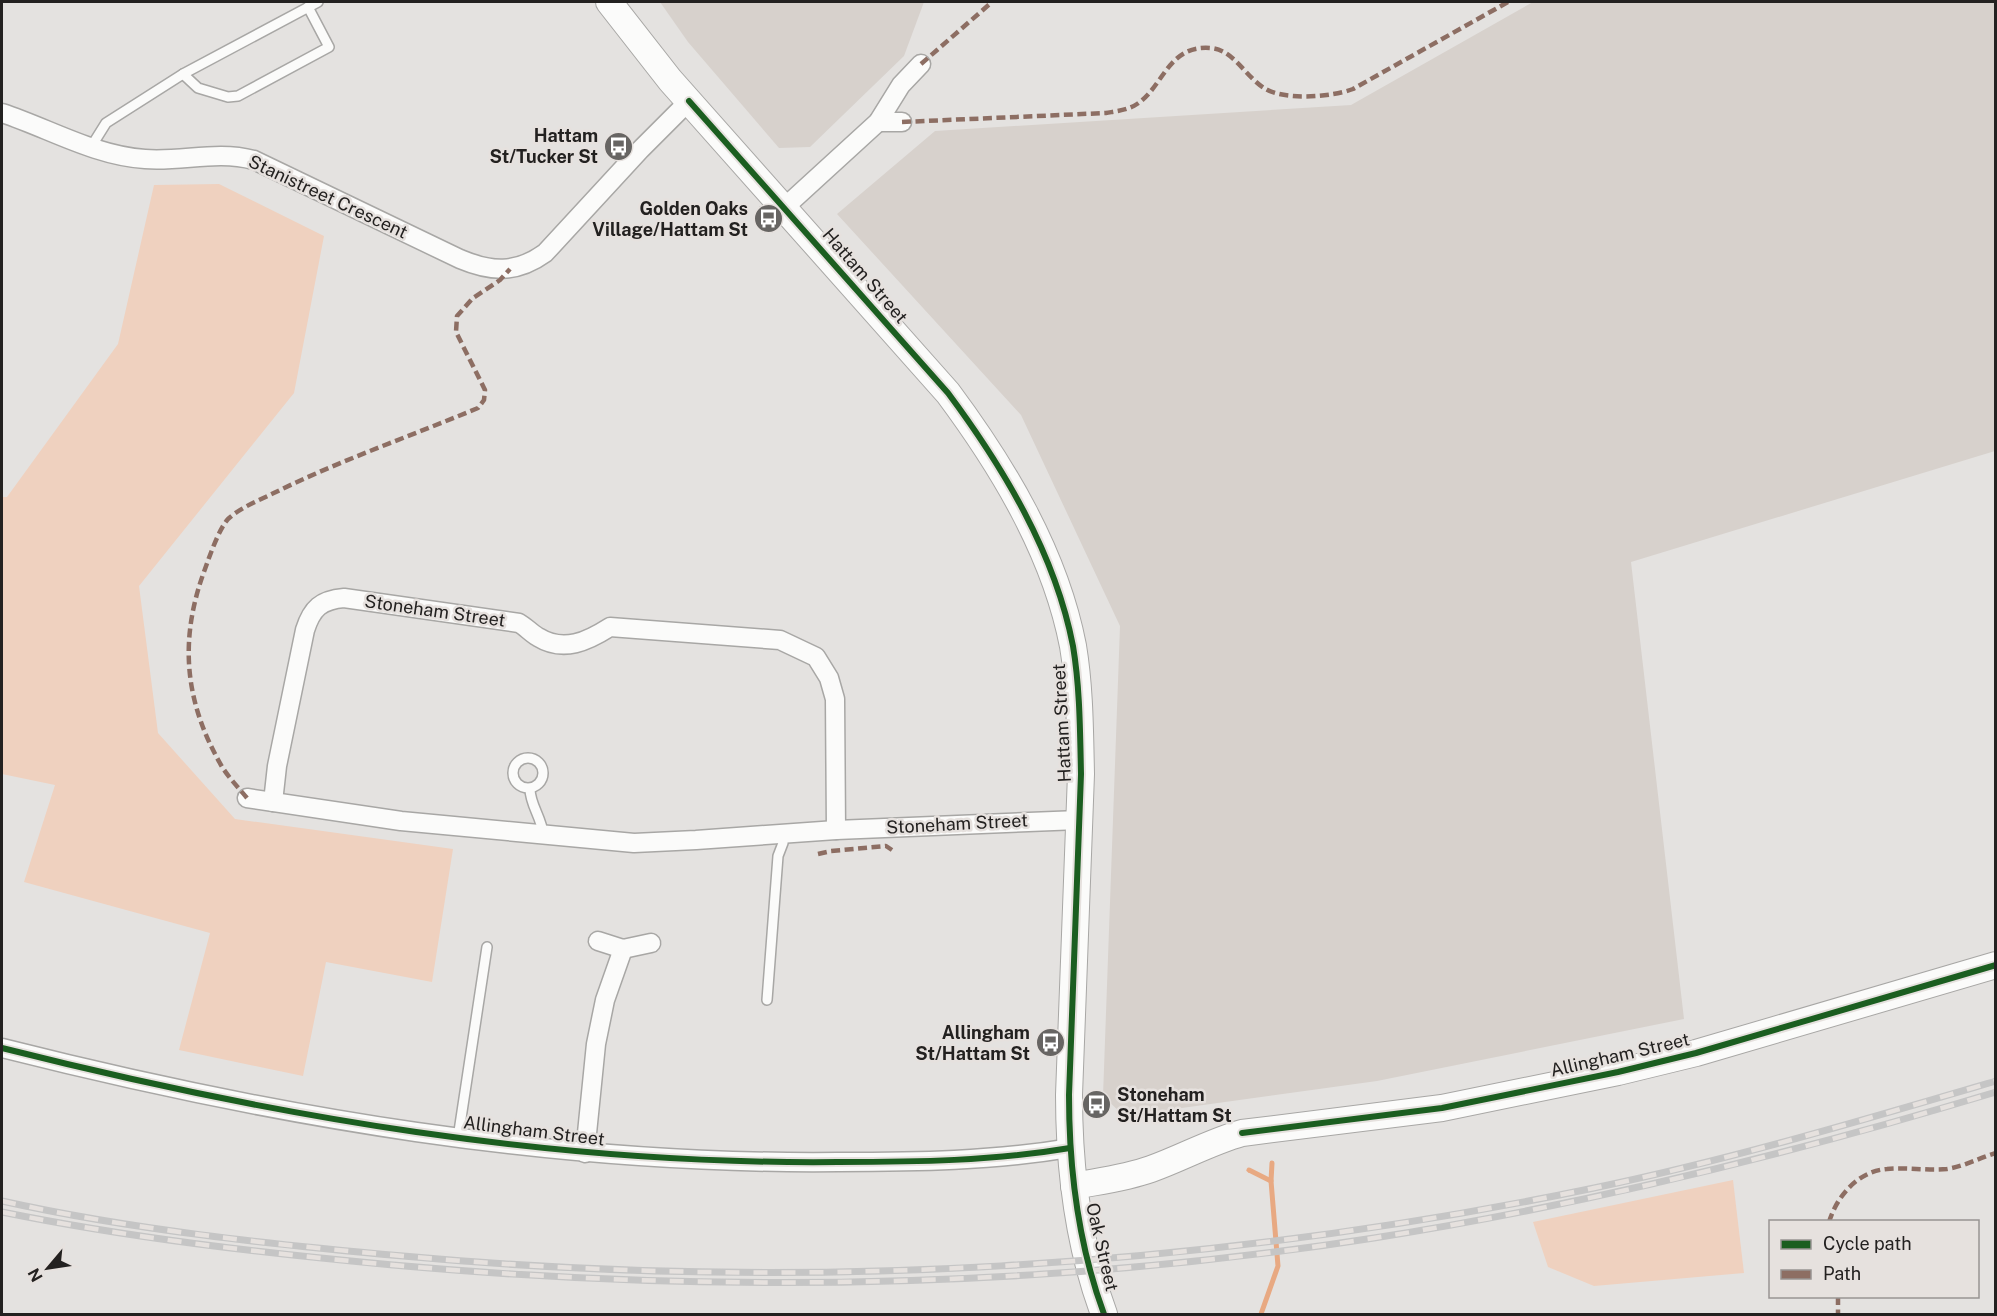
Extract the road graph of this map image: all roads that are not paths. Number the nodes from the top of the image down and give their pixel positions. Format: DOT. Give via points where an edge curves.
graph roads {
  1 [pos="318,2"];
  2 [pos="609,2"];
  3 [pos="308,7"];
  4 [pos="921,64"];
  5 [pos="183,74"];
  6 [pos="689,100"];
  7 [pos="2,113"];
  8 [pos="878,122"];
  9 [pos="902,122"];
  10 [pos="91,147"];
  11 [pos="785,207"];
  12 [pos="530,789"];
  13 [pos="247,798"];
  14 [pos="273,802"];
  15 [pos="1079,820"];
  16 [pos="836,830"];
  17 [pos="783,833"];
  18 [pos="543,834"];
  19 [pos="598,941"];
  20 [pos="651,944"];
  21 [pos="487,947"];
  22 [pos="623,949"];
  23 [pos="1995,965"];
  24 [pos="767,1000"];
  25 [pos="2,1048"];
  26 [pos="458,1138"];
  27 [pos="1070,1148"];
  28 [pos="585,1153"];
  29 [pos="1074,1186"];
  30 [pos="1104,1314"];
  1 -- 3 [label="lane"];
  2 -- 6 [label="main road, Hattam Street"];
  3 -- 5 [label="lane"];
  3 -- 5 [label="lane" via="329,47 309,58 238,96 198,88"];
  4 -- 8 [label="street" via="901,85"];
  5 -- 10 [label="lane" via="106,123"];
  6 -- 10 [label="street, Stanistreet Crescent" via="552,246 537,259 513,269 481,268 254,160 236,155 146,159"];
  6 -- 11 [label="main road, Hattam Street"];
  7 -- 10 [label="street, Stanistreet Crescent"];
  8 -- 9 [label="street"];
  8 -- 11 [label="street"];
  11 -- 15 [label="main road, Hattam Street" via="948,393 976,430 1036,537 1066,617 1075,663 1080,727"];
  12 -- 18 [label="lane"];
  13 -- 14 [label="street, Stoneham Street"];
  14 -- 16 [label="street, Stoneham Street" via="305,630 310,616 325,602 344,598 510,621 559,644 589,640 610,627 780,640 816,657 829,678 835,699"];
  14 -- 18 [label="street, Stoneham Street" via="392,820"];
  15 -- 16 [label="street, Stoneham Street"];
  15 -- 27 [label="main road, Hattam Street"];
  16 -- 17 [label="street, Stoneham Street"];
  17 -- 18 [label="street, Stoneham Street" via="634,843"];
  17 -- 24 [label="lane"];
  19 -- 22 [label="street"];
  20 -- 22 [label="street"];
  21 -- 26 [label="lane"];
  22 -- 28 [label="street" via="605,1000 596,1044"];
  23 -- 29 [label="main road, Allingham Street" via="1649,1065 1442,1108 1242,1133 1136,1174"];
  25 -- 26 [label="street, Allingham Street" via="313,1117"];
  26 -- 28 [label="street, Allingham Street"];
  27 -- 28 [label="street, Allingham Street" via="982,1160 806,1163 688,1161"];
  27 -- 29 [label="main road, Hattam Street"];
  29 -- 30 [label="main road, Oak Street" via="1088,1261"];
}
